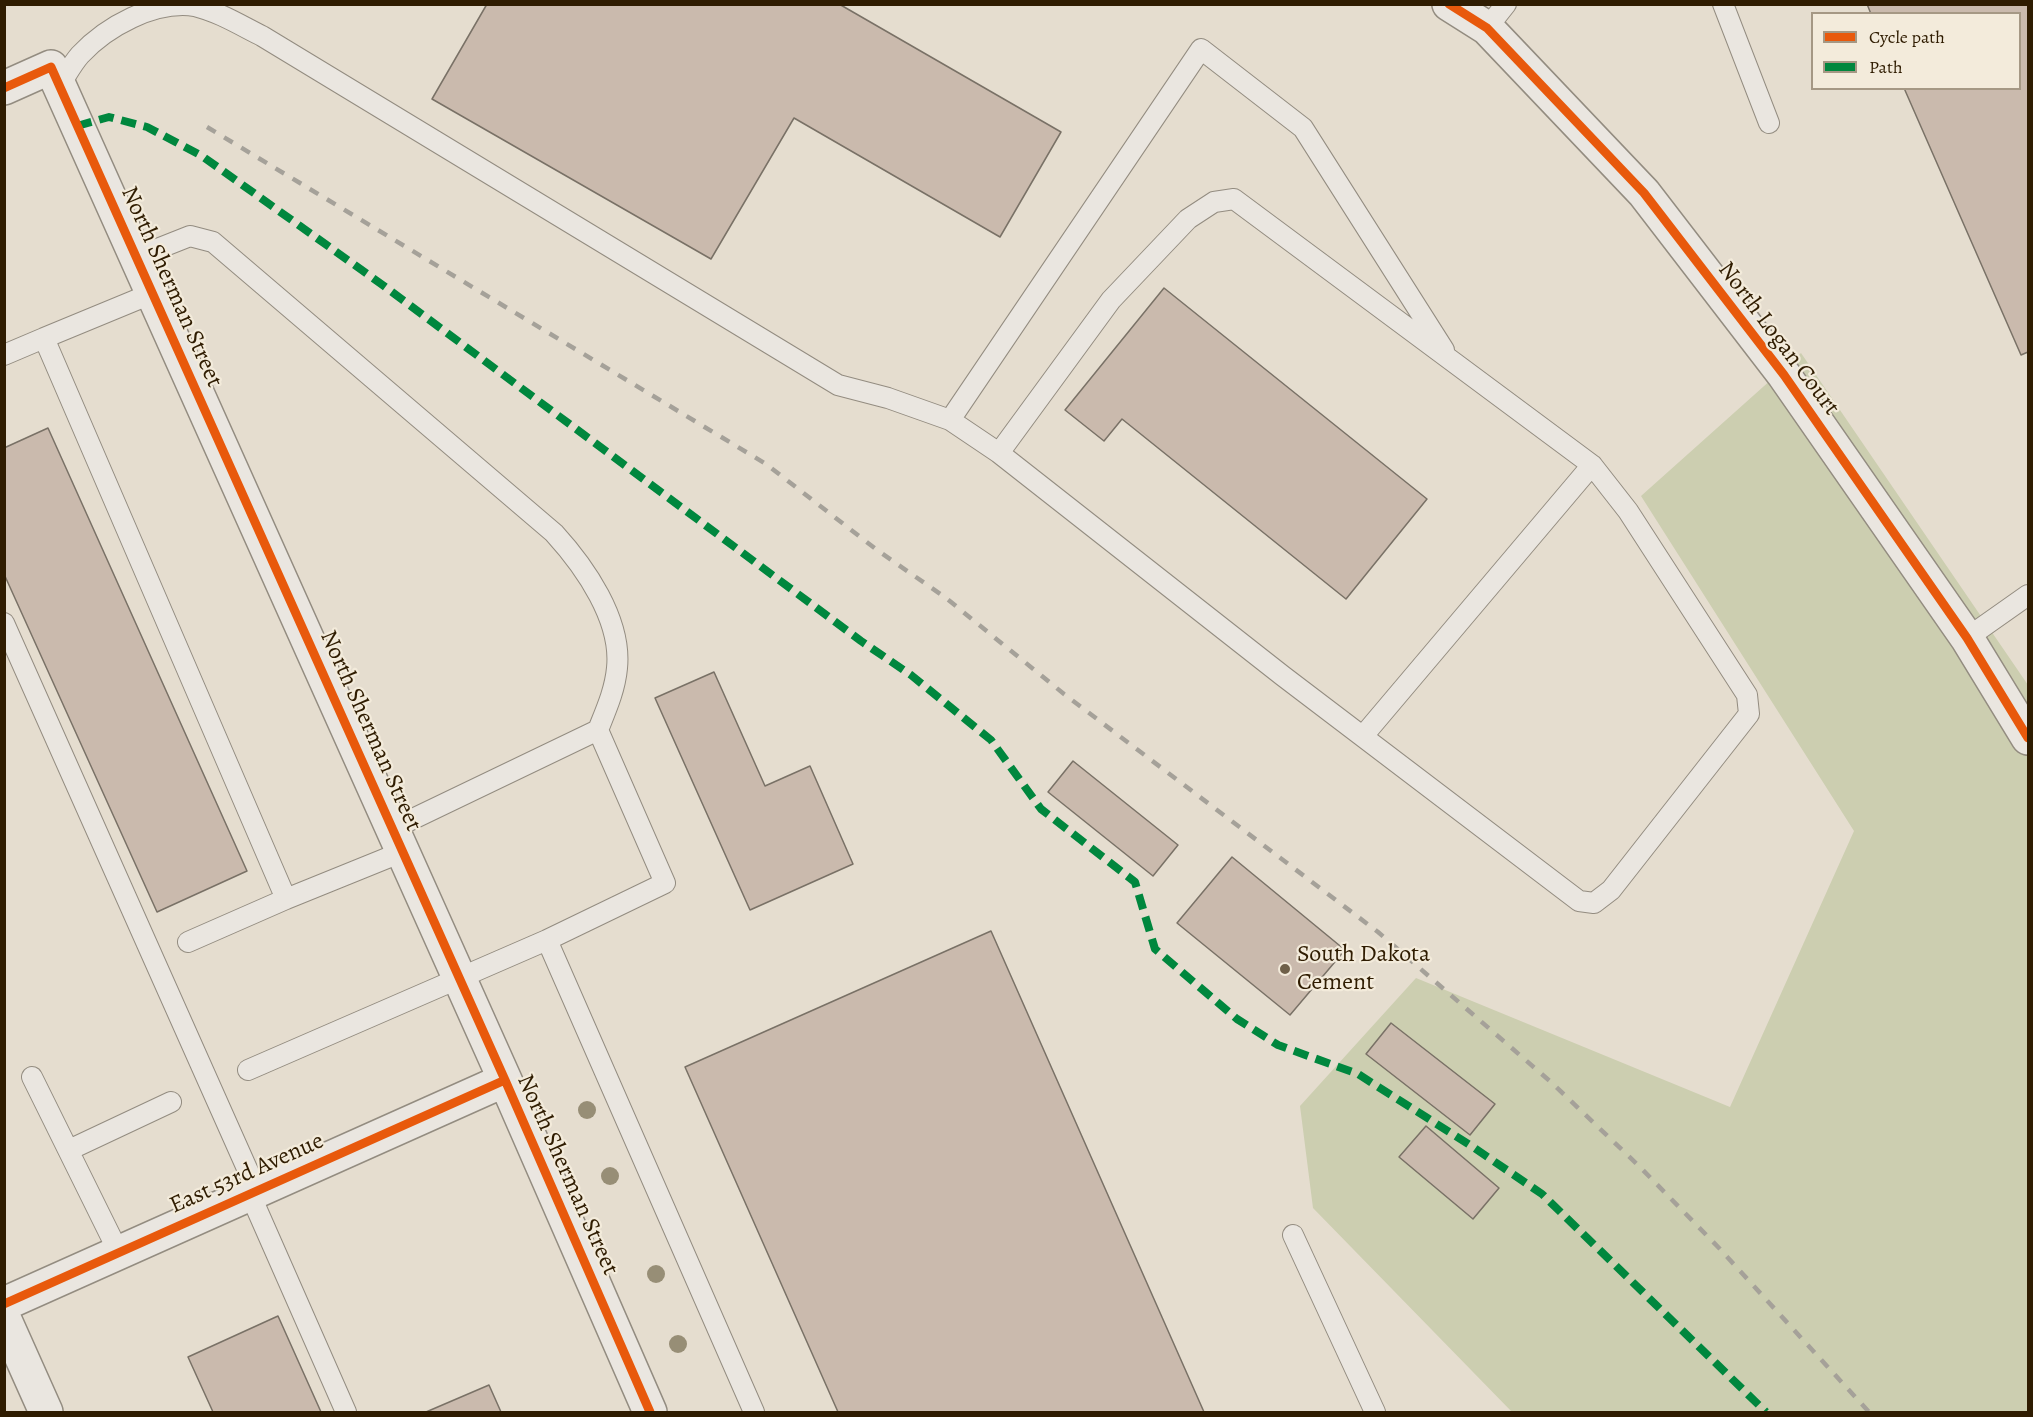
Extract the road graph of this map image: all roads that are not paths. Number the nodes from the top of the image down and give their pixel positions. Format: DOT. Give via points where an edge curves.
graph roads {
  1 [pos="1449,4"];
  2 [pos="1723,4"];
  3 [pos="225,10"];
  4 [pos="1497,16"];
  5 [pos="55,76"];
  6 [pos="4,88"];
  7 [pos="1769,123"];
  8 [pos="137,257"];
  9 [pos="153,293"];
  10 [pos="44,338"];
  11 [pos="4,356"];
  12 [pos="1451,361"];
  13 [pos="950,420"];
  14 [pos="999,453"];
  15 [pos="1592,465"];
  16 [pos="2028,595"];
  17 [pos="4,623"];
  18 [pos="1967,638"];
  19 [pos="598,730"];
  20 [pos="1363,736"];
  21 [pos="2028,738"];
  22 [pos="397,841"];
  23 [pos="286,899"];
  24 [pos="547,940"];
  25 [pos="188,942"];
  26 [pos="459,979"];
  27 [pos="248,1070"];
  28 [pos="32,1077"];
  29 [pos="504,1080"];
  30 [pos="171,1102"];
  31 [pos="69,1150"];
  32 [pos="254,1193"];
  33 [pos="1293,1235"];
  34 [pos="119,1253"];
  35 [pos="4,1304"];
  36 [pos="4,1318"];
  37 [pos="46,1413"];
  38 [pos="346,1413"];
  39 [pos="650,1413"];
  40 [pos="754,1413"];
  41 [pos="1376,1413"];
  1 -- 4 [label="street, North Logan Court"];
  2 -- 7 [label="lane"];
  3 -- 5 [label="lane" via="193,6 158,8 102,35"];
  3 -- 13 [label="lane" via="838,385"];
  4 -- 18 [label="street, North Logan Court" via="1644,193 1784,375"];
  5 -- 6 [label="street"];
  5 -- 8 [label="street, North Sherman Street"];
  8 -- 9 [label="street, North Sherman Street"];
  8 -- 19 [label="lane" via="190,237 213,242 555,533 591,579 614,638 617,666"];
  9 -- 10 [label="lane"];
  9 -- 22 [label="street, North Sherman Street"];
  10 -- 11 [label="lane"];
  10 -- 23 [label="lane"];
  12 -- 13 [label="lane" via="1303,128 1202,49"];
  12 -- 14 [label="lane" via="1234,199 1214,202 1188,219 1111,300"];
  12 -- 15 [label="lane"];
  13 -- 14 [label="lane"];
  14 -- 20 [label="lane"];
  15 -- 20 [label="lane"];
  15 -- 20 [label="lane" via="1628,511 1747,695 1749,714 1611,890 1594,903 1579,901"];
  16 -- 18 [label="lane"];
  17 -- 32 [label="lane"];
  18 -- 21 [label="street, North Logan Court"];
  19 -- 22 [label="lane"];
  19 -- 24 [label="lane" via="665,884"];
  22 -- 23 [label="lane"];
  22 -- 26 [label="street, North Sherman Street"];
  23 -- 25 [label="lane"];
  24 -- 26 [label="lane"];
  24 -- 40 [label="lane"];
  26 -- 27 [label="lane"];
  26 -- 29 [label="street, North Sherman Street"];
  28 -- 31 [label="lane"];
  29 -- 32 [label="street, East 53rd Avenue"];
  29 -- 39 [label="street, North Sherman Street"];
  30 -- 31 [label="lane"];
  31 -- 34 [label="lane"];
  32 -- 34 [label="street, East 53rd Avenue"];
  32 -- 38 [label="lane"];
  33 -- 41 [label="lane"];
  34 -- 35 [label="street, East 53rd Avenue"];
  36 -- 37 [label="street"];
}
